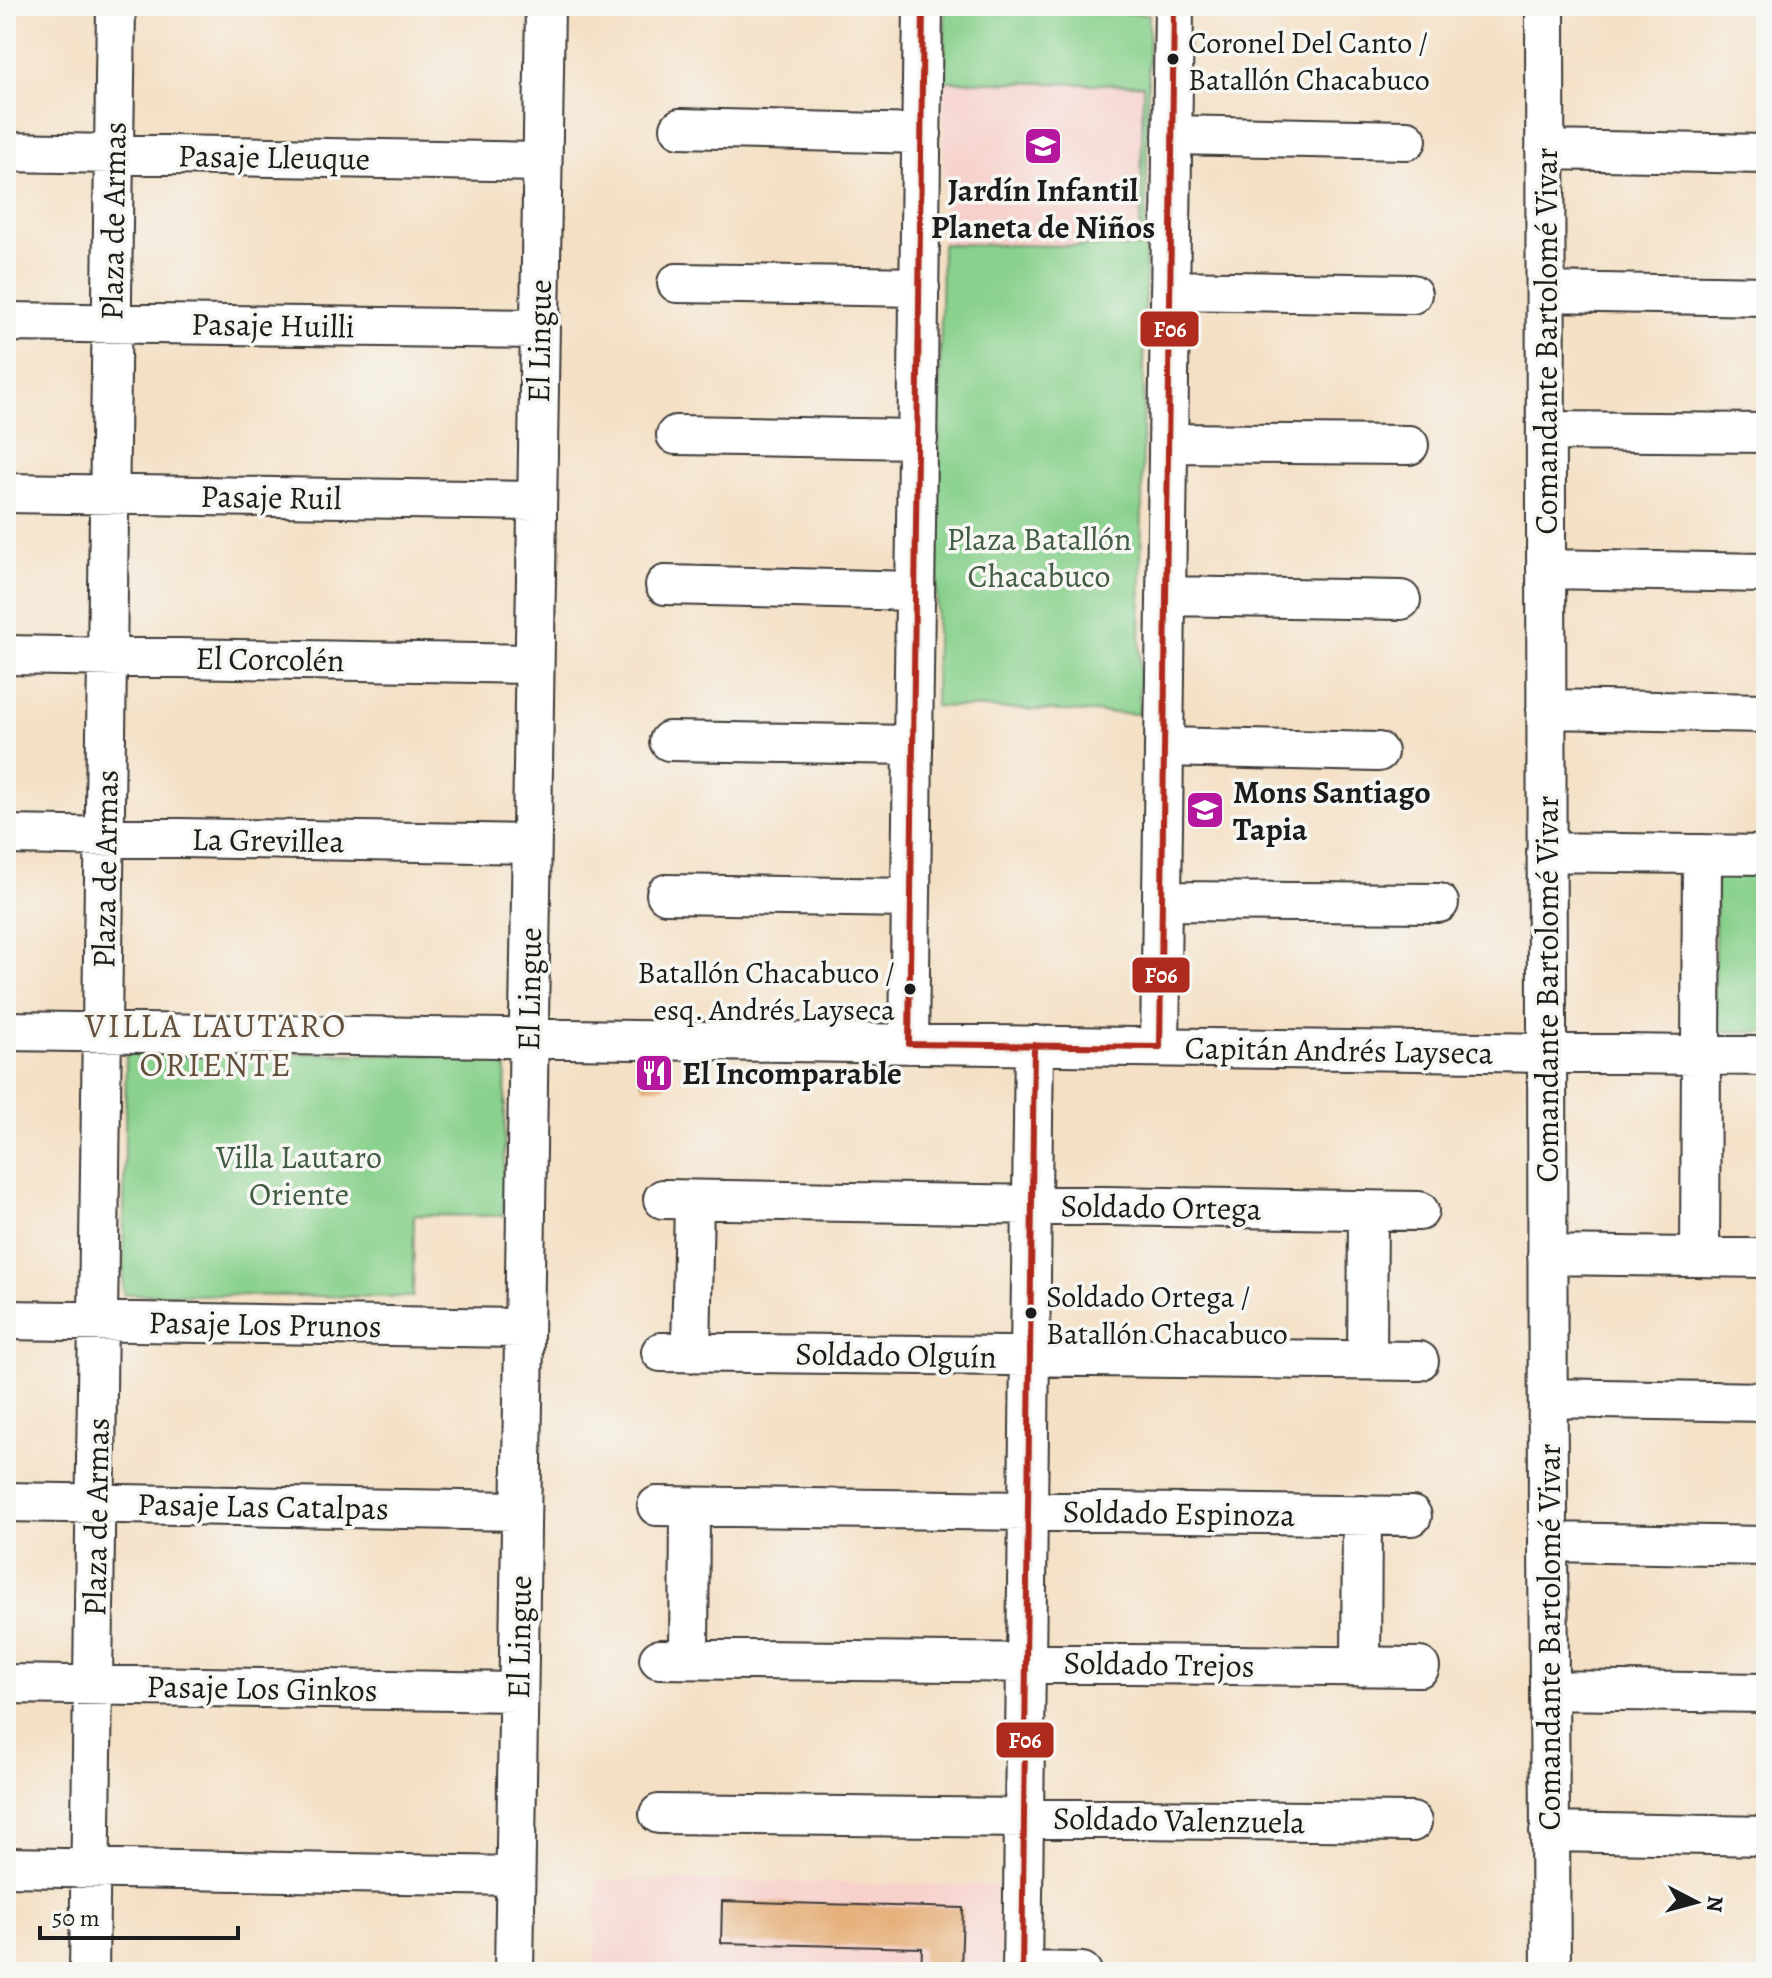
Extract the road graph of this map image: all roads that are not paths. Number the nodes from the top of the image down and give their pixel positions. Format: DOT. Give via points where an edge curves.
graph roads {
  1 [pos="116,6"];
  2 [pos="545,6"];
  3 [pos="923,6"];
  4 [pos="1174,6"];
  5 [pos="1545,6"];
  6 [pos="680,128"];
  7 [pos="922,134"];
  8 [pos="1172,135"];
  9 [pos="1407,140"];
  10 [pos="1545,150"];
  11 [pos="6,152"];
  12 [pos="114,154"];
  13 [pos="1766,154"];
  14 [pos="542,162"];
  15 [pos="677,283"];
  16 [pos="920,287"];
  17 [pos="1170,290"];
  18 [pos="1546,292"];
  19 [pos="1412,294"];
  20 [pos="1766,296"];
  21 [pos="6,322"];
  22 [pos="112,323"];
  23 [pos="540,329"];
  24 [pos="1546,431"];
  25 [pos="1766,433"];
  26 [pos="676,435"];
  27 [pos="918,439"];
  28 [pos="1168,443"];
  29 [pos="1409,445"];
  30 [pos="6,493"];
  31 [pos="110,495"];
  32 [pos="537,501"];
  33 [pos="1546,569"];
  34 [pos="1766,573"];
  35 [pos="665,585"];
  36 [pos="915,591"];
  37 [pos="1166,596"];
  38 [pos="1401,600"];
  39 [pos="6,655"];
  40 [pos="107,656"];
  41 [pos="534,664"];
  42 [pos="1546,709"];
  43 [pos="1766,713"];
  44 [pos="669,741"];
  45 [pos="913,745"];
  46 [pos="1164,747"];
  47 [pos="1378,752"];
  48 [pos="6,835"];
  49 [pos="105,837"];
  50 [pos="531,844"];
  51 [pos="1546,852"];
  52 [pos="1702,854"];
  53 [pos="1766,855"];
  54 [pos="666,894"];
  55 [pos="911,898"];
  56 [pos="1162,901"];
  57 [pos="1439,903"];
  58 [pos="6,1031"];
  59 [pos="102,1033"];
  60 [pos="528,1039"];
  61 [pos="909,1044"];
  62 [pos="1034,1045"];
  63 [pos="1160,1047"];
  64 [pos="1547,1053"];
  65 [pos="1701,1055"];
  66 [pos="1766,1056"];
  67 [pos="1032,1205"];
  68 [pos="1368,1210"];
  69 [pos="1419,1211"];
  70 [pos="1547,1255"];
  71 [pos="1700,1257"];
  72 [pos="1766,1258"];
  73 [pos="6,1320"];
  74 [pos="99,1322"];
  75 [pos="523,1328"];
  76 [pos="676,1353"];
  77 [pos="1030,1356"];
  78 [pos="1367,1360"];
  79 [pos="1419,1361"];
  80 [pos="1548,1398"];
  81 [pos="1766,1402"];
  82 [pos="6,1502"];
  83 [pos="96,1504"];
  84 [pos="521,1511"];
  85 [pos="1028,1511"];
  86 [pos="1362,1515"];
  87 [pos="1412,1516"];
  88 [pos="1548,1542"];
  89 [pos="1766,1546"];
  90 [pos="674,1659"];
  91 [pos="1026,1663"];
  92 [pos="1361,1667"];
  93 [pos="1420,1667"];
  94 [pos="6,1684"];
  95 [pos="93,1686"];
  96 [pos="1549,1690"];
  97 [pos="518,1692"];
  98 [pos="1766,1693"];
  99 [pos="659,1814"];
  100 [pos="1024,1818"];
  101 [pos="1412,1822"];
  102 [pos="1549,1832"];
  103 [pos="1766,1836"];
  104 [pos="6,1867"];
  105 [pos="91,1869"];
  106 [pos="515,1876"];
  107 [pos="1022,1971"];
  108 [pos="89,1972"];
  109 [pos="514,1972"];
  110 [pos="1082,1972"];
  111 [pos="1551,1972"];
  1 -- 12 [label="street, Plaza de Armas"];
  2 -- 14 [label="street, El Lingue"];
  3 -- 7 [label="street"];
  4 -- 8 [label="street"];
  5 -- 10 [label="street, Comandante Bartolomé Vivar"];
  6 -- 7 [label="street"];
  7 -- 16 [label="street"];
  8 -- 9 [label="street"];
  8 -- 17 [label="street"];
  10 -- 13 [label="street"];
  10 -- 18 [label="street, Comandante Bartolomé Vivar"];
  11 -- 12 [label="street, Pasaje Lleuque"];
  12 -- 14 [label="street, Pasaje Lleuque"];
  12 -- 22 [label="street, Plaza de Armas"];
  14 -- 23 [label="street, El Lingue"];
  15 -- 16 [label="street"];
  16 -- 27 [label="street"];
  17 -- 19 [label="street"];
  17 -- 28 [label="street"];
  18 -- 20 [label="street"];
  18 -- 24 [label="street, Comandante Bartolomé Vivar"];
  21 -- 22 [label="street, Pasaje Huilli"];
  22 -- 23 [label="street, Pasaje Huilli"];
  22 -- 31 [label="street, Plaza de Armas"];
  23 -- 32 [label="street, El Lingue"];
  24 -- 25 [label="street"];
  24 -- 33 [label="street, Comandante Bartolomé Vivar"];
  26 -- 27 [label="street"];
  27 -- 36 [label="street"];
  28 -- 29 [label="street"];
  28 -- 37 [label="street"];
  30 -- 31 [label="street, Pasaje Ruil"];
  31 -- 32 [label="street, Pasaje Ruil"];
  31 -- 40 [label="street, Plaza de Armas"];
  32 -- 41 [label="street, El Lingue"];
  33 -- 34 [label="street"];
  33 -- 42 [label="street, Comandante Bartolomé Vivar"];
  35 -- 36 [label="street"];
  36 -- 45 [label="street"];
  37 -- 38 [label="street"];
  37 -- 46 [label="street"];
  39 -- 40 [label="street, El Corcolén"];
  40 -- 41 [label="street, El Corcolén"];
  40 -- 49 [label="street, Plaza de Armas"];
  41 -- 50 [label="street, El Lingue"];
  42 -- 43 [label="street"];
  42 -- 51 [label="street, Comandante Bartolomé Vivar"];
  44 -- 45 [label="street"];
  45 -- 55 [label="street"];
  46 -- 47 [label="street"];
  46 -- 56 [label="street"];
  48 -- 49 [label="street, La Grevillea"];
  49 -- 50 [label="street, La Grevillea"];
  49 -- 59 [label="street, Plaza de Armas"];
  50 -- 60 [label="street, El Lingue"];
  51 -- 52 [label="street"];
  51 -- 64 [label="street, Comandante Bartolomé Vivar"];
  52 -- 53 [label="street"];
  52 -- 65 [label="street"];
  54 -- 55 [label="street"];
  55 -- 61 [label="street"];
  56 -- 57 [label="street"];
  56 -- 63 [label="street"];
  58 -- 59 [label="street, Capitán Andrés Layseca"];
  59 -- 60 [label="street, Capitán Andrés Layseca"];
  59 -- 74 [label="street, Plaza de Armas"];
  60 -- 61 [label="street, Capitán Andrés Layseca"];
  60 -- 75 [label="street, El Lingue"];
  61 -- 62 [label="street, Capitán Andrés Layseca"];
  62 -- 63 [label="street, Capitán Andrés Layseca"];
  62 -- 67 [label="street"];
  63 -- 64 [label="street, Capitán Andrés Layseca"];
  64 -- 65 [label="street, Capitán Andrés Layseca"];
  64 -- 70 [label="street, Comandante Bartolomé Vivar"];
  65 -- 66 [label="street, Capitán Andrés Layseca"];
  65 -- 71 [label="street"];
  67 -- 68 [label="street, Soldado Ortega"];
  67 -- 76 [label="street, Soldado Ortega" via="678,1199"];
  67 -- 77 [label="street"];
  68 -- 69 [label="street, Soldado Ortega"];
  68 -- 78 [label="street"];
  70 -- 71 [label="street"];
  70 -- 80 [label="street, Comandante Bartolomé Vivar"];
  71 -- 72 [label="street"];
  73 -- 74 [label="street, Pasaje Los Prunos"];
  74 -- 75 [label="street, Pasaje Los Prunos"];
  74 -- 83 [label="street, Plaza de Armas"];
  75 -- 84 [label="street, El Lingue"];
  76 -- 77 [label="street, Soldado Olguín"];
  77 -- 78 [label="street, Soldado Olguín"];
  77 -- 85 [label="street"];
  78 -- 79 [label="street, Soldado Olguín"];
  80 -- 81 [label="street"];
  80 -- 88 [label="street, Comandante Bartolomé Vivar"];
  82 -- 83 [label="street, Pasaje Las Catalpas"];
  83 -- 84 [label="street, Pasaje Las Catalpas"];
  83 -- 95 [label="street, Plaza de Armas"];
  84 -- 97 [label="street, El Lingue"];
  85 -- 86 [label="street, Soldado Espinoza"];
  85 -- 90 [label="street, Soldado Espinoza" via="674,1507"];
  85 -- 91 [label="street"];
  86 -- 87 [label="street, Soldado Espinoza"];
  86 -- 92 [label="street"];
  88 -- 89 [label="street"];
  88 -- 96 [label="street, Comandante Bartolomé Vivar"];
  90 -- 91 [label="street, Soldado Trejos"];
  91 -- 92 [label="street, Soldado Trejos"];
  91 -- 100 [label="street"];
  92 -- 93 [label="street, Soldado Trejos"];
  94 -- 95 [label="street, Pasaje Los Ginkos"];
  95 -- 97 [label="street, Pasaje Los Ginkos"];
  95 -- 105 [label="street, Plaza de Armas"];
  96 -- 98 [label="street"];
  96 -- 102 [label="street, Comandante Bartolomé Vivar"];
  97 -- 106 [label="street, El Lingue"];
  99 -- 100 [label="street, Soldado Valenzuela"];
  100 -- 101 [label="street, Soldado Valenzuela"];
  100 -- 107 [label="street"];
  102 -- 103 [label="street"];
  102 -- 111 [label="street, Comandante Bartolomé Vivar"];
  104 -- 105 [label="street"];
  105 -- 106 [label="street"];
  105 -- 108 [label="street, Plaza de Armas"];
  106 -- 109 [label="street, El Lingue"];
  107 -- 110 [label="street"];
}
